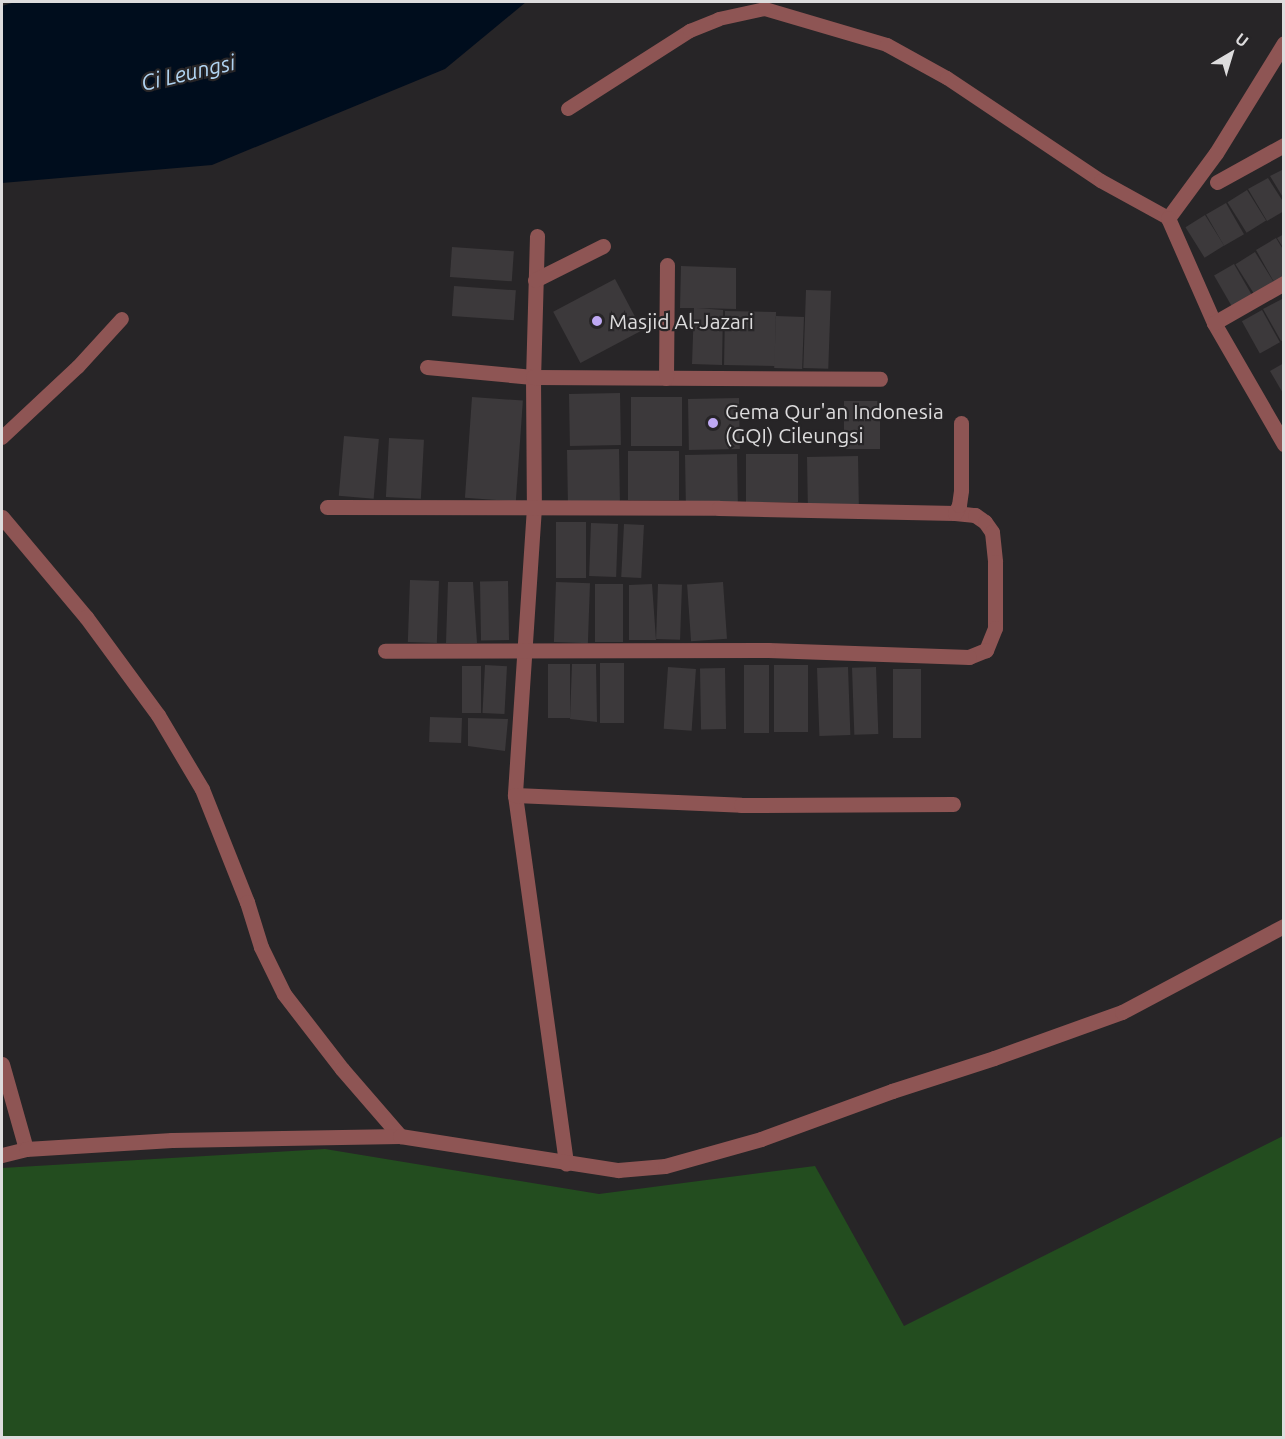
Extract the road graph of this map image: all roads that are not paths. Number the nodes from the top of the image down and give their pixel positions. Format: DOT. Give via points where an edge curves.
graph roads {
  1 [pos="1284,43"];
  2 [pos="568,109"];
  3 [pos="1284,145"];
  4 [pos="1217,182"];
  5 [pos="1168,218"];
  6 [pos="537,236"];
  7 [pos="603,246"];
  8 [pos="667,265"];
  9 [pos="536,280"];
  10 [pos="1284,283"];
  11 [pos="122,318"];
  12 [pos="1214,323"];
  13 [pos="428,367"];
  14 [pos="533,377"];
  15 [pos="666,378"];
  16 [pos="880,379"];
  17 [pos="1277,418"];
  18 [pos="961,423"];
  19 [pos="2,438"];
  20 [pos="1284,444"];
  21 [pos="327,507"];
  22 [pos="534,507"];
  23 [pos="955,513"];
  24 [pos="2,517"];
  25 [pos="524,650"];
  26 [pos="385,651"];
  27 [pos="515,795"];
  28 [pos="953,804"];
  29 [pos="1284,927"];
  30 [pos="2,1064"];
  31 [pos="400,1136"];
  32 [pos="26,1149"];
  33 [pos="2,1155"];
  34 [pos="566,1163"];
  1 -- 5 [label="street" via="1216,153"];
  2 -- 5 [label="lane" via="690,31 719,19 765,9 887,45 947,78 1101,181"];
  3 -- 4 [label="street"];
  5 -- 12 [label="street"];
  6 -- 9 [label="street"];
  7 -- 9 [label="street"];
  8 -- 15 [label="street"];
  9 -- 14 [label="street"];
  10 -- 12 [label="street"];
  11 -- 19 [label="lane" via="78,367"];
  12 -- 17 [label="street"];
  13 -- 14 [label="street"];
  14 -- 15 [label="street"];
  14 -- 22 [label="street"];
  15 -- 16 [label="street"];
  17 -- 20 [label="street"];
  18 -- 23 [label="street" via="961,490"];
  21 -- 22 [label="street"];
  22 -- 23 [label="street"];
  22 -- 25 [label="street"];
  23 -- 25 [label="street" via="975,515 985,522 992,532 995,562 994,628 989,645 969,657 768,650"];
  24 -- 31 [label="street" via="86,617 158,715 202,789 261,947 284,994"];
  25 -- 26 [label="street"];
  25 -- 27 [label="street"];
  27 -- 28 [label="street" via="741,805"];
  27 -- 34 [label="street"];
  29 -- 34 [label="street" via="1122,1012 761,1139 665,1166 618,1170"];
  30 -- 32 [label="street"];
  31 -- 32 [label="street" via="172,1140"];
  31 -- 34 [label="street"];
  32 -- 33 [label="street"];
}
